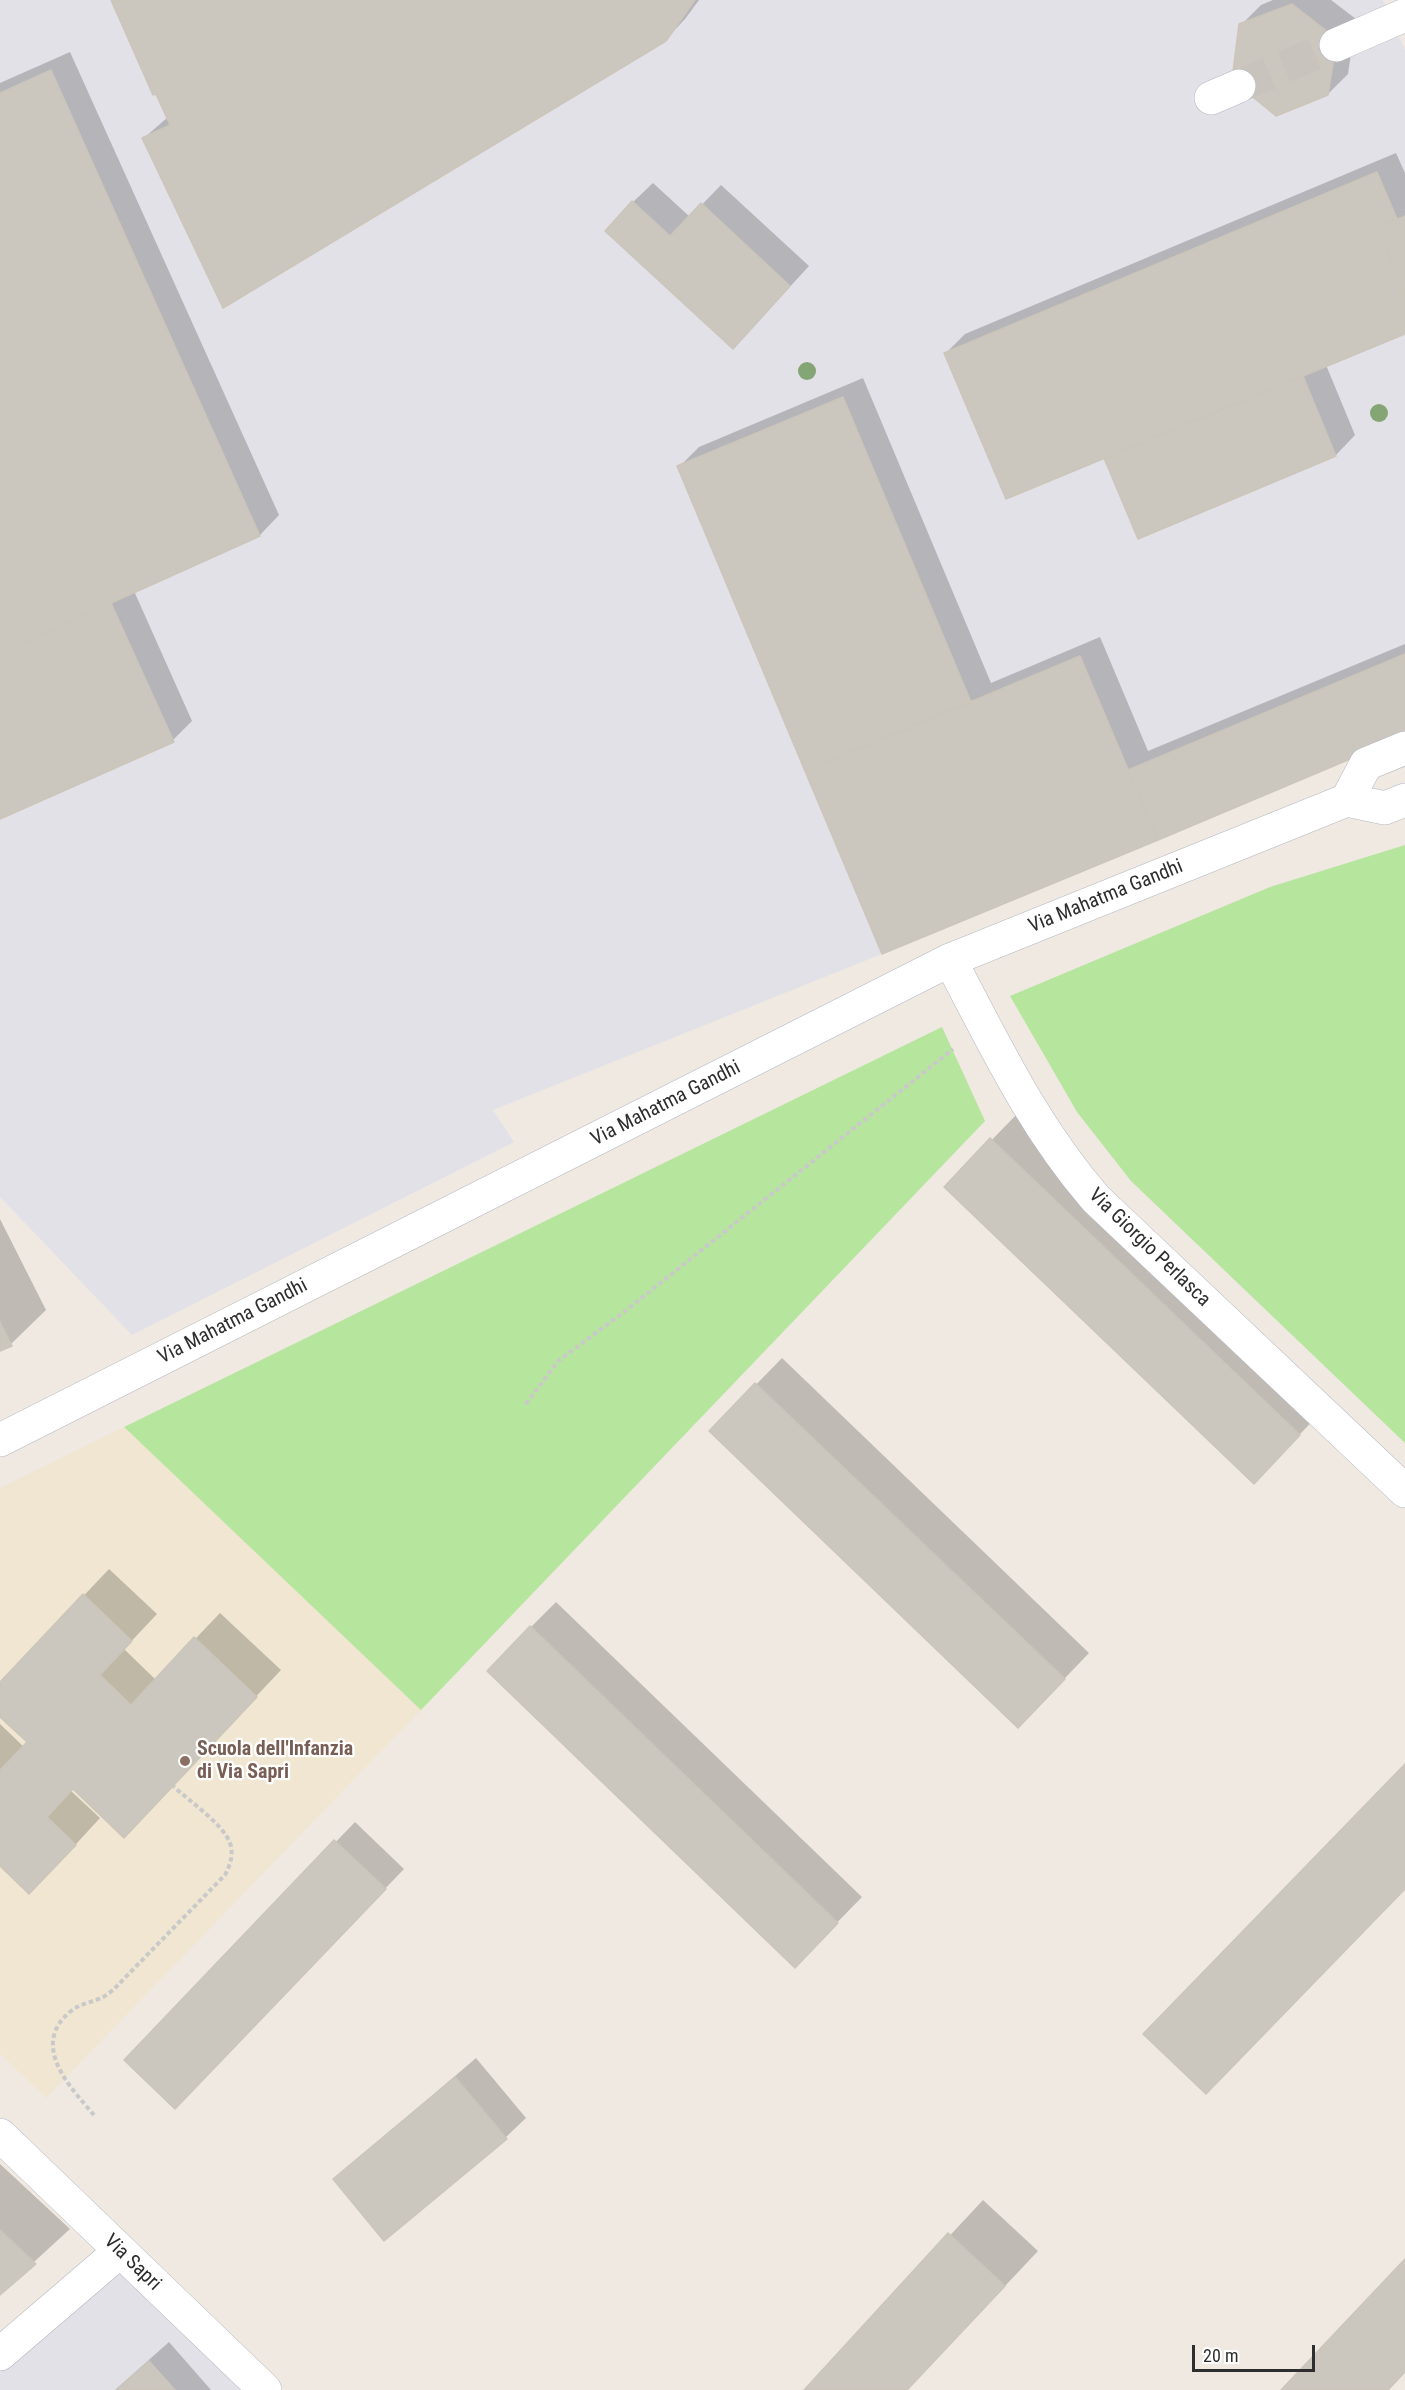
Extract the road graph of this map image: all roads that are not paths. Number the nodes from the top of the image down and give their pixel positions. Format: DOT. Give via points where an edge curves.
graph roads {
  1 [pos="1405,15"];
  2 [pos="1336,45"];
  3 [pos="1405,748"];
  4 [pos="1347,800"];
  5 [pos="1405,800"];
  6 [pos="950,960"];
  7 [pos="0,1440"];
  8 [pos="1405,1491"];
  9 [pos="0,2135"];
  10 [pos="120,2252"];
  11 [pos="0,2354"];
  12 [pos="265,2390"];
  1 -- 2 [label="street"];
  3 -- 4 [label="street" via="1366,764"];
  4 -- 5 [label="street" via="1386,807"];
  4 -- 6 [label="street, Via Mahatma Gandhi"];
  6 -- 7 [label="street, Via Mahatma Gandhi"];
  6 -- 8 [label="street, Via Giorgio Perlasca" via="1021,1097 1071,1171"];
  9 -- 10 [label="street, Via Sapri"];
  10 -- 11 [label="street"];
  10 -- 12 [label="street, Via Sapri"];
}
